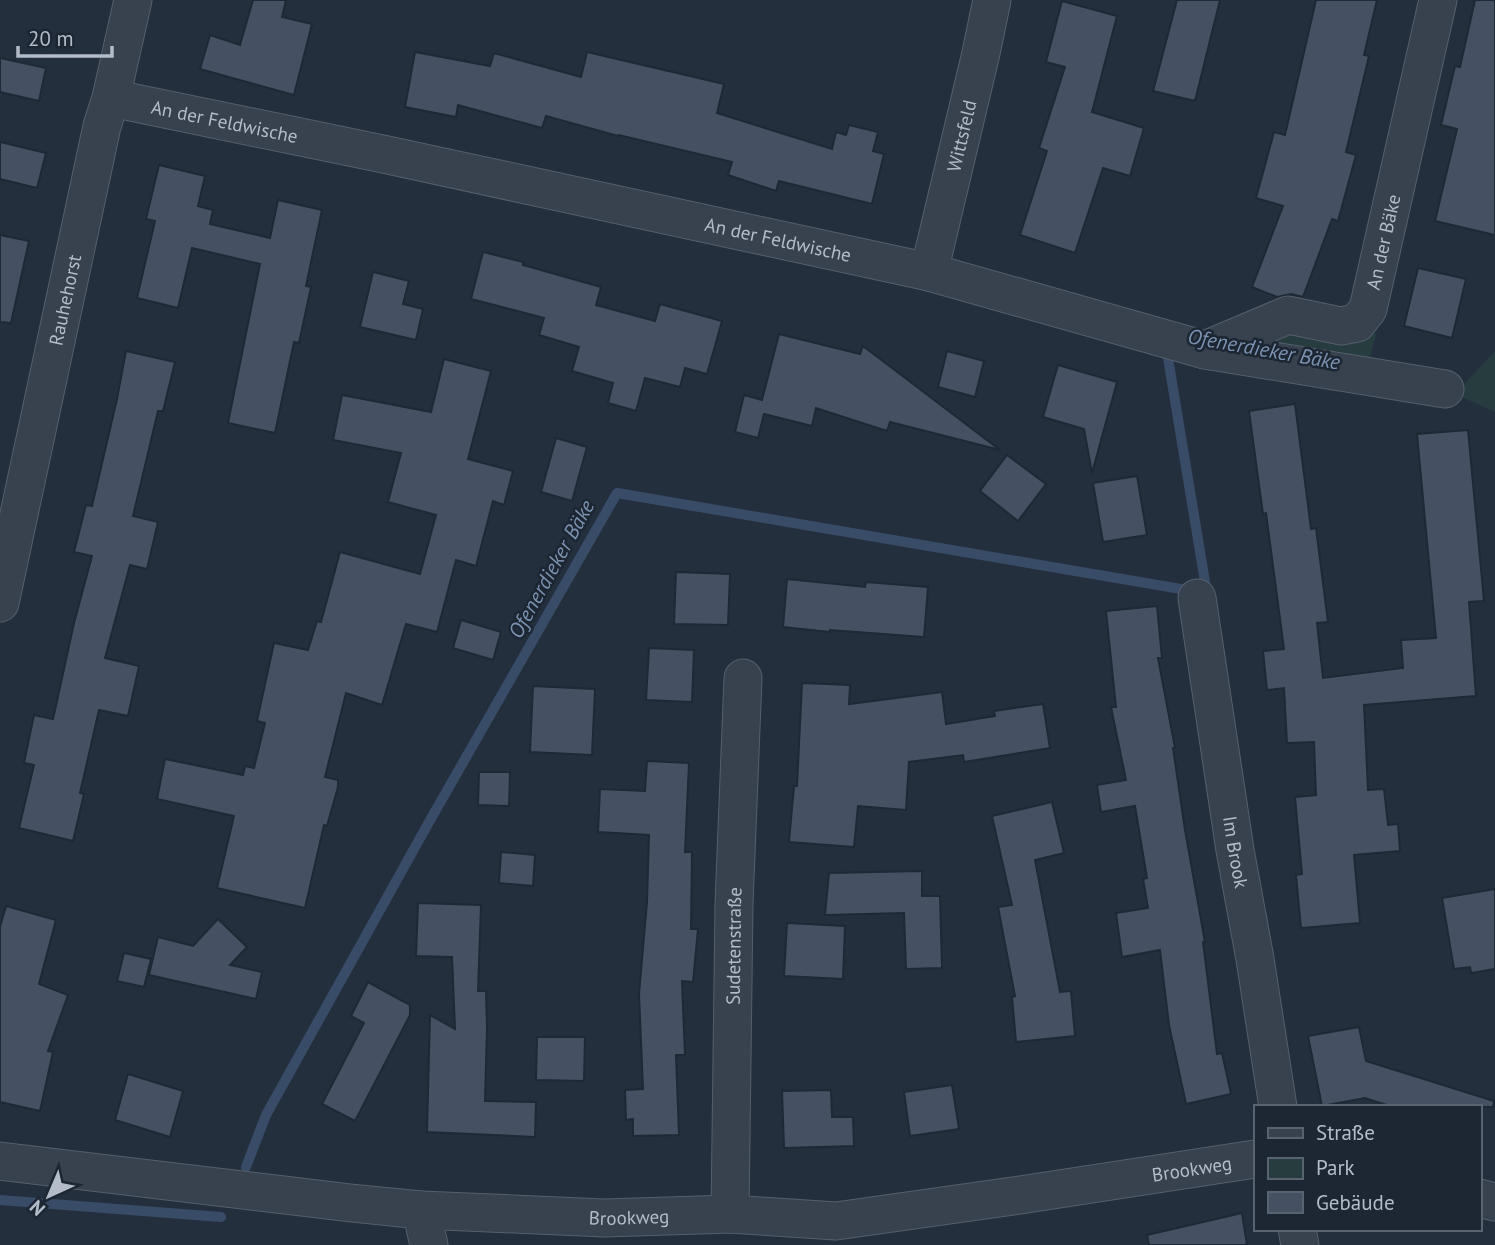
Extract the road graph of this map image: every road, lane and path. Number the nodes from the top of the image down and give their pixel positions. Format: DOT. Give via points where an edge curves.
graph roads {
  1 [pos="133,0"];
  2 [pos="992,0"];
  3 [pos="1438,0"];
  4 [pos="111,98"];
  5 [pos="929,272"];
  6 [pos="1205,350"];
  7 [pos="1445,389"];
  8 [pos="1197,598"];
  9 [pos="0,603"];
  10 [pos="743,678"];
  11 [pos="1278,1105"];
  12 [pos="1254,1159"];
  13 [pos="0,1161"];
  14 [pos="421,1210"];
  15 [pos="730,1214"];
  16 [pos="839,1233"];
  17 [pos="429,1245"];
  1 -- 4 [label="street, Rauhehorst"];
  2 -- 5 [label="street, Wittsfeld"];
  3 -- 6 [label="street, An der Bäke" via="1368,309 1357,323 1341,326 1288,315"];
  4 -- 5 [label="street, An der Feldwische"];
  4 -- 9 [label="street, Rauhehorst"];
  5 -- 6 [label="street, An der Feldwische"];
  6 -- 7 [label="street, An der Feldwische"];
  8 -- 11 [label="street, Im Brook"];
  10 -- 15 [label="street, Sudetenstraße" via="734,904"];
  12 -- 16 [label="street, Brookweg" via="1020,1195"];
  13 -- 14 [label="street, Brookweg"];
  14 -- 15 [label="street, Brookweg" via="604,1218"];
  14 -- 17 [label="street"];
  15 -- 16 [label="street, Brookweg"];
}
